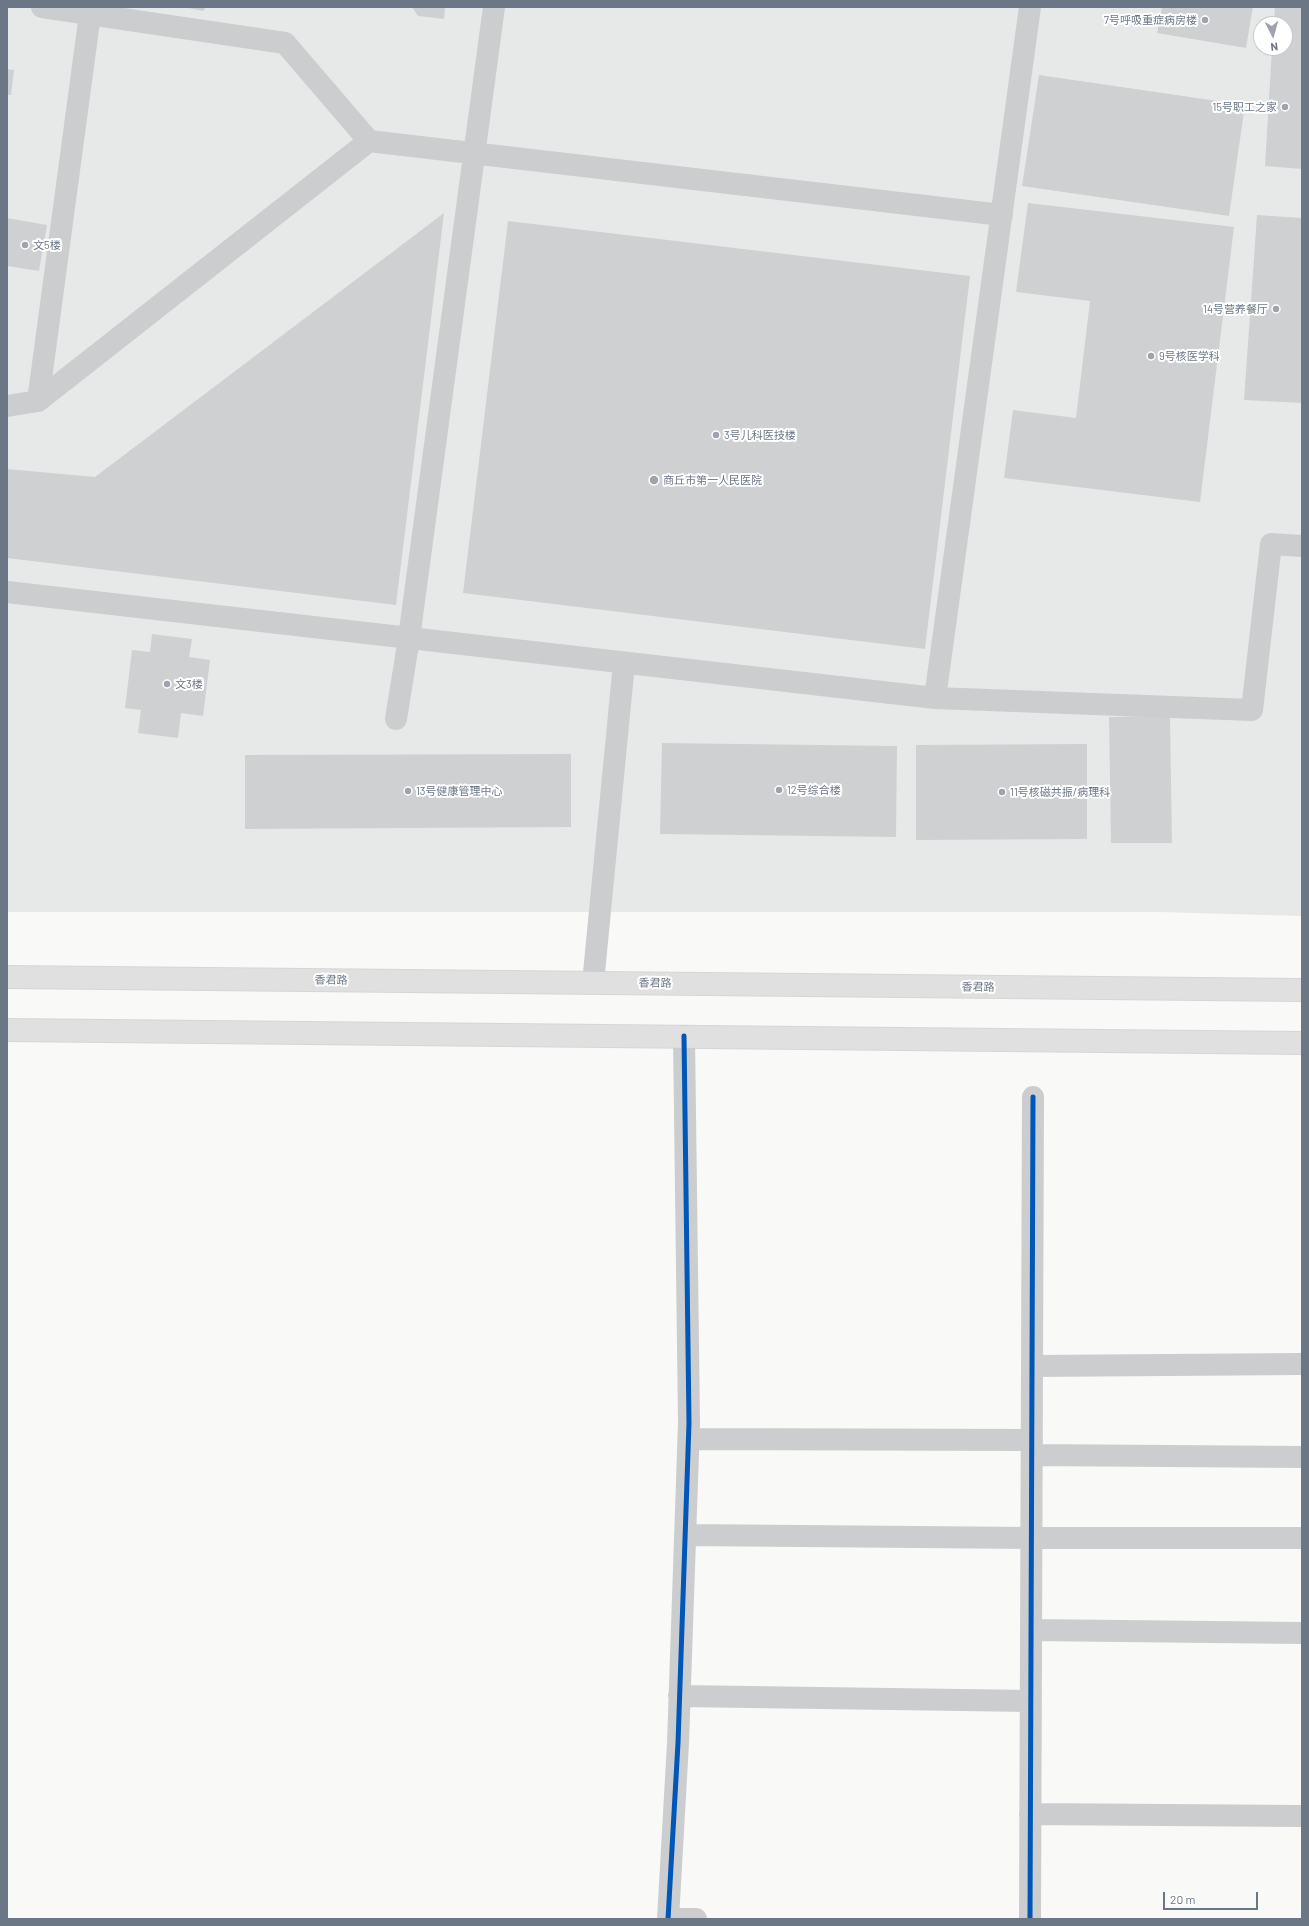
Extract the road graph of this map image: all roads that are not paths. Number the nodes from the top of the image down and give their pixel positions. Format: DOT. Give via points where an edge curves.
graph roads {
  1 [pos="42,7"];
  2 [pos="494,7"];
  3 [pos="1030,7"];
  4 [pos="90,14"];
  5 [pos="369,141"];
  6 [pos="474,154"];
  7 [pos="1002,215"];
  8 [pos="38,401"];
  9 [pos="7,406"];
  10 [pos="1302,546"];
  11 [pos="7,592"];
  12 [pos="409,638"];
  13 [pos="624,663"];
  14 [pos="935,698"];
  15 [pos="396,719"];
  16 [pos="7,977"];
  17 [pos="593,983"];
  18 [pos="1302,990"];
  19 [pos="7,1030"];
  20 [pos="684,1036"];
  21 [pos="1302,1043"];
  22 [pos="1033,1097"];
  23 [pos="1302,1364"];
  24 [pos="1032,1366"];
  25 [pos="689,1439"];
  26 [pos="1032,1448"];
  27 [pos="1302,1457"];
  28 [pos="685,1535"];
  29 [pos="1031,1538"];
  30 [pos="1302,1538"];
  31 [pos="1031,1630"];
  32 [pos="1302,1633"];
  33 [pos="679,1696"];
  34 [pos="1031,1701"];
  35 [pos="1030,1814"];
  36 [pos="1302,1816"];
  37 [pos="668,1919"];
  38 [pos="696,1919"];
  39 [pos="1030,1919"];
  1 -- 4 [label="street"];
  2 -- 6 [label="street"];
  3 -- 7 [label="street"];
  4 -- 5 [label="street" via="285,43"];
  4 -- 8 [label="street"];
  5 -- 6 [label="street"];
  5 -- 8 [label="street"];
  6 -- 7 [label="street"];
  6 -- 12 [label="street"];
  7 -- 14 [label="street"];
  8 -- 9 [label="street"];
  10 -- 14 [label="street" via="1271,544 1252,710"];
  11 -- 12 [label="street"];
  12 -- 13 [label="street"];
  12 -- 15 [label="street"];
  13 -- 14 [label="street"];
  13 -- 17 [label="street"];
  16 -- 17 [label="main road, 香君路"];
  17 -- 18 [label="main road, 香君路"];
  19 -- 20 [label="main road"];
  20 -- 21 [label="main road"];
  20 -- 25 [label="street"];
  22 -- 24 [label="street"];
  23 -- 24 [label="street"];
  24 -- 26 [label="street"];
  25 -- 26 [label="street"];
  25 -- 28 [label="street"];
  26 -- 27 [label="street"];
  26 -- 29 [label="street"];
  28 -- 29 [label="street"];
  28 -- 33 [label="street"];
  29 -- 30 [label="street"];
  29 -- 31 [label="street"];
  31 -- 32 [label="street"];
  31 -- 34 [label="street"];
  33 -- 34 [label="street"];
  33 -- 37 [label="street"];
  34 -- 35 [label="street"];
  35 -- 36 [label="street"];
  35 -- 39 [label="street"];
  37 -- 38 [label="street"];
}
